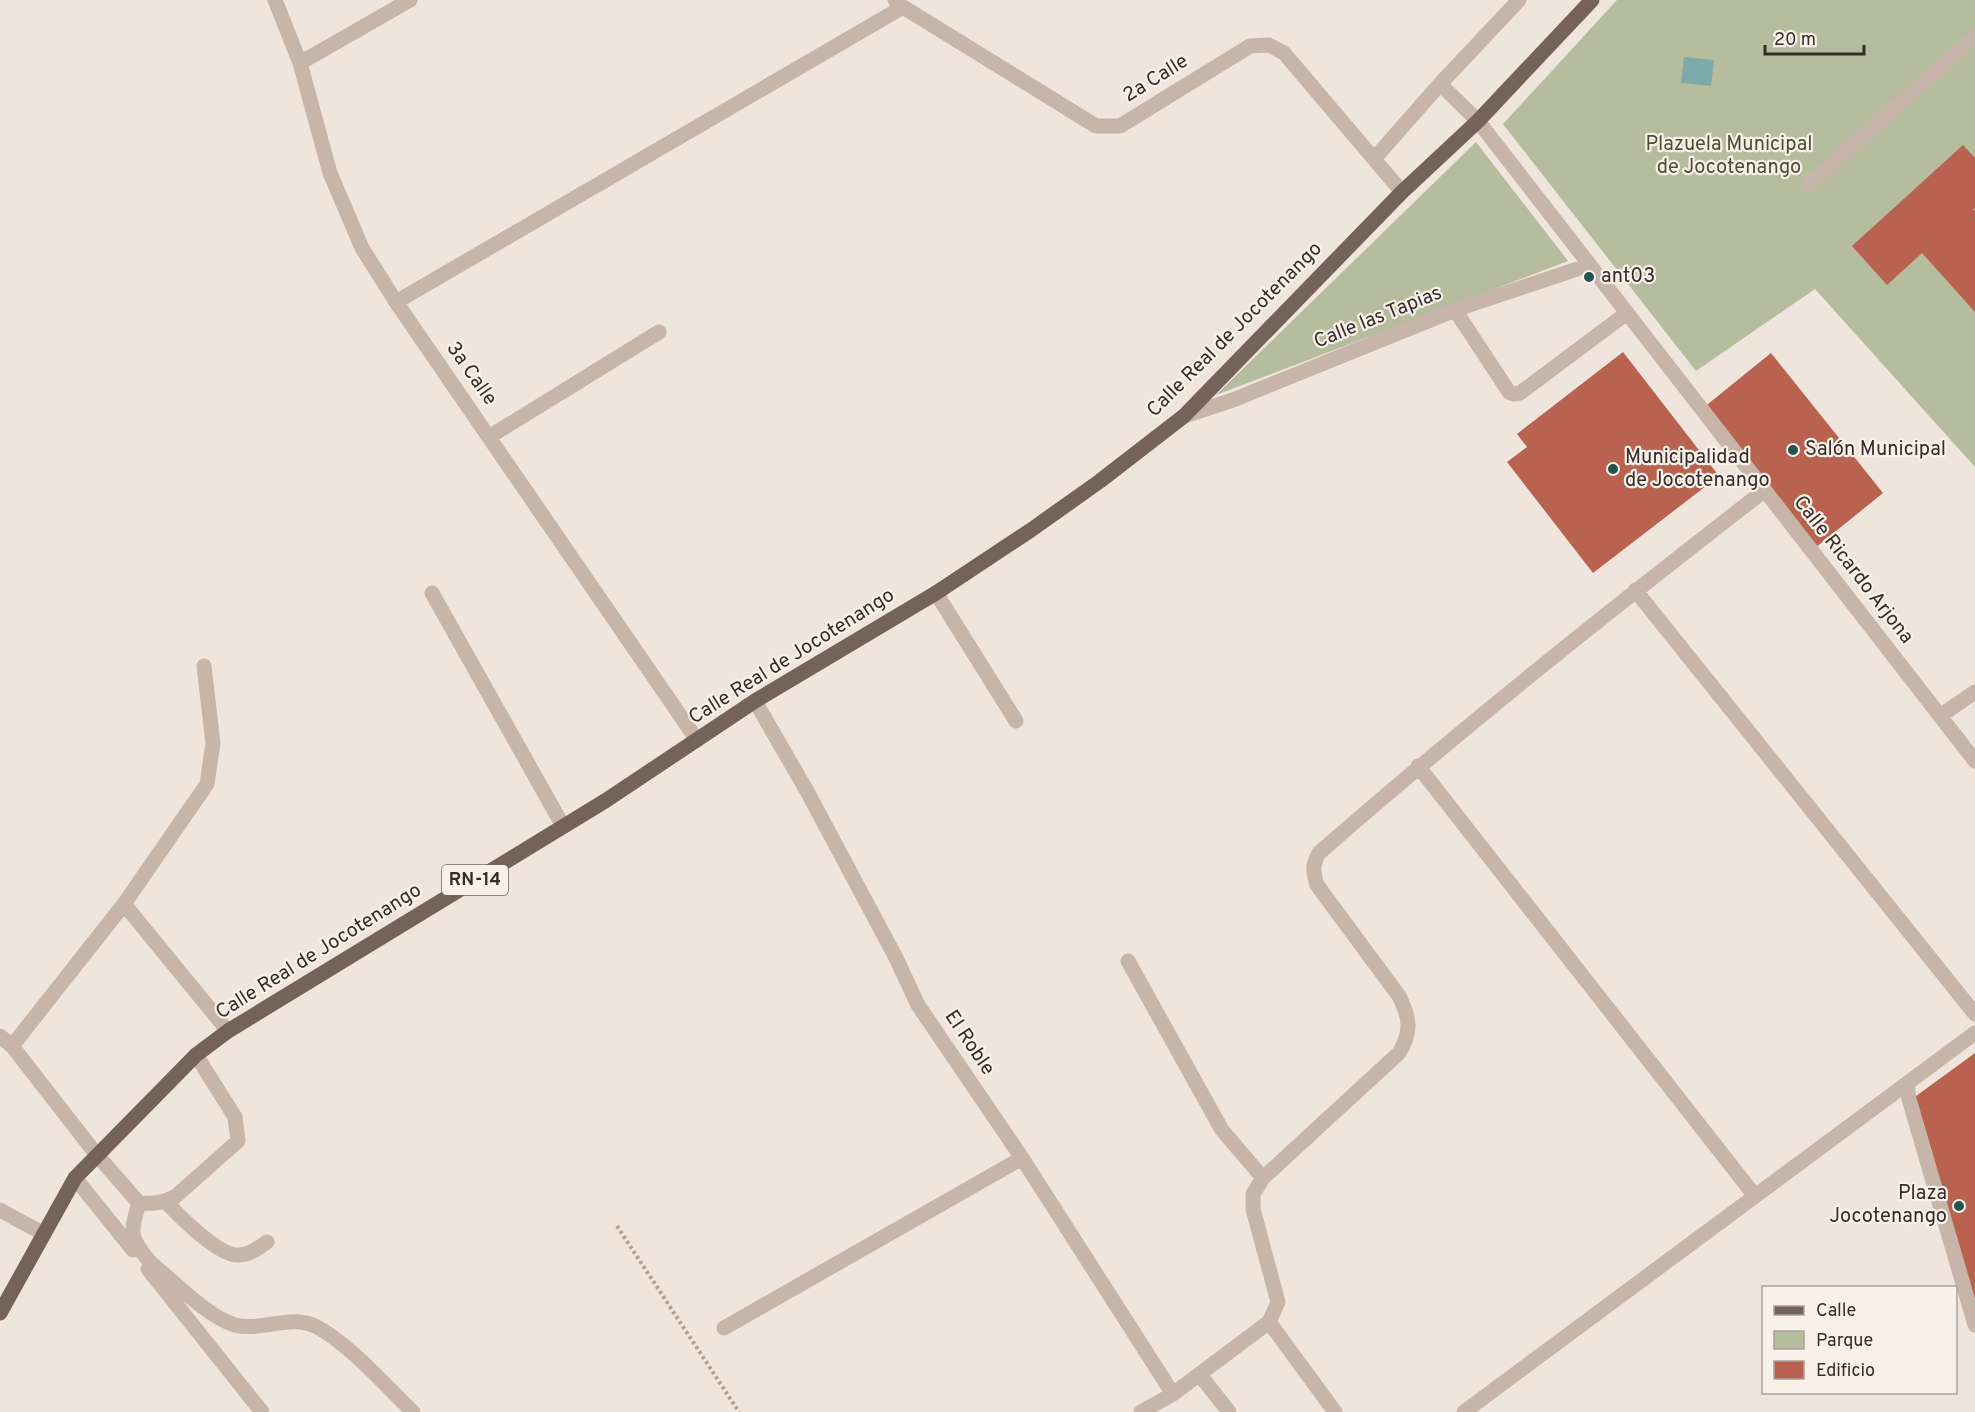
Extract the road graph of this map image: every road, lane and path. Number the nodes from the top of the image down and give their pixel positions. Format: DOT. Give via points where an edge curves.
graph roads {
  1 [pos="275,0"];
  2 [pos="410,0"];
  3 [pos="1519,0"];
  4 [pos="1592,0"];
  5 [pos="899,4"];
  6 [pos="1975,36"];
  7 [pos="300,63"];
  8 [pos="1440,84"];
  9 [pos="1478,121"];
  10 [pos="1374,159"];
  11 [pos="1808,186"];
  12 [pos="1402,192"];
  13 [pos="1589,265"];
  14 [pos="396,302"];
  15 [pos="1455,310"];
  16 [pos="1627,313"];
  17 [pos="659,332"];
  18 [pos="1184,416"];
  19 [pos="489,437"];
  20 [pos="1765,490"];
  21 [pos="1635,590"];
  22 [pos="432,593"];
  23 [pos="936,593"];
  24 [pos="204,666"];
  25 [pos="1975,692"];
  26 [pos="755,701"];
  27 [pos="1940,716"];
  28 [pos="1016,722"];
  29 [pos="697,740"];
  30 [pos="1975,761"];
  31 [pos="1418,766"];
  32 [pos="563,826"];
  33 [pos="124,904"];
  34 [pos="1128,961"];
  35 [pos="1975,1014"];
  36 [pos="228,1031"];
  37 [pos="1975,1033"];
  38 [pos="6,1041"];
  39 [pos="196,1055"];
  40 [pos="1907,1083"];
  41 [pos="96,1154"];
  42 [pos="1022,1158"];
  43 [pos="75,1178"];
  44 [pos="1263,1178"];
  45 [pos="1755,1196"];
  46 [pos="166,1202"];
  47 [pos="139,1203"];
  48 [pos="0,1210"];
  49 [pos="617,1226"];
  50 [pos="44,1234"];
  51 [pos="267,1242"];
  52 [pos="0,1313"];
  53 [pos="1269,1322"];
  54 [pos="1975,1325"];
  55 [pos="724,1328"];
  56 [pos="1200,1375"];
  57 [pos="1173,1394"];
  58 [pos="262,1412"];
  59 [pos="413,1412"];
  60 [pos="739,1412"];
  61 [pos="1141,1412"];
  62 [pos="1229,1412"];
  63 [pos="1335,1412"];
  64 [pos="1464,1412"];
  1 -- 7 [label="street, 3a Calle"];
  2 -- 7 [label="street"];
  3 -- 8 [label="street"];
  4 -- 9 [label="main road, Calle Real de Jocotenango"];
  5 -- 10 [label="street, 2a Calle" via="1096,126 1120,126 1250,46 1269,45 1284,53"];
  5 -- 14 [label="street"];
  6 -- 11 [label="street"];
  7 -- 14 [label="street, 3a Calle" via="330,173 362,248"];
  8 -- 9 [label="street, Calle Ricardo Arjona"];
  8 -- 10 [label="street"];
  9 -- 12 [label="main road, Calle Real de Jocotenango"];
  9 -- 13 [label="street, Calle Ricardo Arjona"];
  10 -- 12 [label="street, 2a Calle"];
  12 -- 18 [label="main road, Calle Real de Jocotenango"];
  13 -- 15 [label="street, Calle las Tapias"];
  13 -- 16 [label="street, Calle Ricardo Arjona"];
  14 -- 19 [label="street, 3a Calle"];
  15 -- 16 [label="street" via="1513,394 1520,393"];
  15 -- 18 [label="street, Calle las Tapias"];
  16 -- 20 [label="street, Calle Ricardo Arjona"];
  17 -- 19 [label="street"];
  18 -- 23 [label="main road, Calle Real de Jocotenango / RN-14" via="1100,481"];
  19 -- 29 [label="street, 3a Calle"];
  20 -- 21 [label="street"];
  20 -- 27 [label="street, Calle Ricardo Arjona"];
  21 -- 31 [label="street"];
  21 -- 35 [label="street"];
  22 -- 32 [label="street"];
  23 -- 26 [label="main road, Calle Real de Jocotenango / RN-14"];
  23 -- 28 [label="street"];
  24 -- 33 [label="street" via="213,743 207,784"];
  25 -- 27 [label="street"];
  26 -- 29 [label="main road, Calle Real de Jocotenango / RN-14"];
  26 -- 42 [label="street, El Roble" via="808,793 918,1005"];
  27 -- 30 [label="street, Calle Ricardo Arjona"];
  29 -- 32 [label="main road, Calle Real de Jocotenango / RN-14"];
  31 -- 44 [label="street" via="1319,853 1313,872 1317,885 1399,996 1406,1010 1406,1040 1399,1053"];
  31 -- 45 [label="street"];
  32 -- 36 [label="main road, Calle Real de Jocotenango / RN-14"];
  33 -- 36 [label="street"];
  33 -- 38 [label="street"];
  34 -- 44 [label="street" via="1222,1130"];
  36 -- 39 [label="main road, Calle Real de Jocotenango / RN-14"];
  37 -- 40 [label="street"];
  38 -- 41 [label="street"];
  39 -- 41 [label="main road, Calle Real de Jocotenango / RN-14"];
  39 -- 46 [label="street" via="235,1117 238,1141"];
  40 -- 45 [label="street"];
  40 -- 54 [label="street"];
  41 -- 43 [label="main road, Calle Real de Jocotenango / RN-14"];
  41 -- 47 [label="street"];
  42 -- 55 [label="street"];
  42 -- 57 [label="street, El Roble"];
  43 -- 50 [label="main road, Calle Real de Jocotenango / RN-14"];
  43 -- 58 [label="street"];
  44 -- 53 [label="street" via="1253,1194 1253,1209 1278,1302"];
  45 -- 64 [label="street"];
  46 -- 47 [label="street"];
  46 -- 51 [label="street" via="187,1225 229,1255 249,1253"];
  47 -- 59 [label="street" via="132,1236 142,1253 216,1317 237,1325 294,1321 318,1327 353,1354"];
  48 -- 50 [label="street"];
  49 -- 60 [label="path"];
  50 -- 52 [label="main road, Calle Real de Jocotenango / RN-14"];
  53 -- 56 [label="street"];
  53 -- 63 [label="street"];
  56 -- 57 [label="street"];
  56 -- 62 [label="street"];
  57 -- 61 [label="street"];
}
